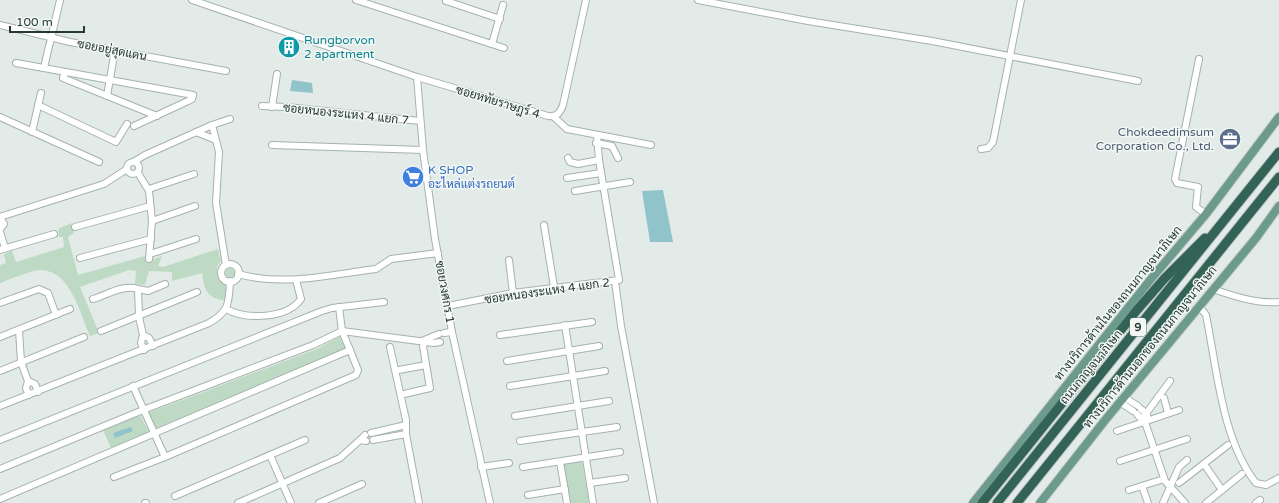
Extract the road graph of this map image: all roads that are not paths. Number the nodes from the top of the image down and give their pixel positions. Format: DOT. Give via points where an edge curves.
graph roads {
  1 [pos="60,0"];
  2 [pos="192,0"];
  3 [pos="356,0"];
  4 [pos="586,0"];
  5 [pos="698,0"];
  6 [pos="1021,0"];
  7 [pos="446,1"];
  8 [pos="504,5"];
  9 [pos="500,19"];
  10 [pos="0,25"];
  11 [pos="50,42"];
  12 [pos="492,44"];
  13 [pos="504,48"];
  14 [pos="115,50"];
  15 [pos="1011,57"];
  16 [pos="1199,59"];
  17 [pos="16,63"];
  18 [pos="44,68"];
  19 [pos="226,71"];
  20 [pos="65,72"];
  21 [pos="277,74"];
  22 [pos="417,77"];
  23 [pos="110,80"];
  24 [pos="1138,80"];
  25 [pos="42,93"];
  26 [pos="107,96"];
  27 [pos="38,105"];
  28 [pos="262,106"];
  29 [pos="272,107"];
  30 [pos="156,116"];
  31 [pos="0,117"];
  32 [pos="554,117"];
  33 [pos="1279,117"];
  34 [pos="230,120"];
  35 [pos="420,121"];
  36 [pos="127,124"];
  37 [pos="212,125"];
  38 [pos="134,126"];
  39 [pos="32,132"];
  40 [pos="196,132"];
  41 [pos="597,135"];
  42 [pos="216,140"];
  43 [pos="596,143"];
  44 [pos="272,145"];
  45 [pos="651,145"];
  46 [pos="981,149"];
  47 [pos="423,150"];
  48 [pos="1279,152"];
  49 [pos="568,158"];
  50 [pos="618,158"];
  51 [pos="598,160"];
  52 [pos="99,162"];
  53 [pos="135,162"];
  54 [pos="127,169"];
  55 [pos="136,173"];
  56 [pos="601,173"];
  57 [pos="194,174"];
  58 [pos="1279,177"];
  59 [pos="567,178"];
  60 [pos="630,182"];
  61 [pos="603,186"];
  62 [pos="149,189"];
  63 [pos="575,191"];
  64 [pos="150,206"];
  65 [pos="195,206"];
  66 [pos="1279,206"];
  67 [pos="1206,214"];
  68 [pos="0,218"];
  69 [pos="1226,218"];
  70 [pos="152,221"];
  71 [pos="544,225"];
  72 [pos="75,226"];
  73 [pos="0,229"];
  74 [pos="0,232"];
  75 [pos="54,234"];
  76 [pos="151,239"];
  77 [pos="196,239"];
  78 [pos="3,249"];
  79 [pos="438,253"];
  80 [pos="80,258"];
  81 [pos="509,260"];
  82 [pos="226,265"];
  83 [pos="238,274"];
  84 [pos="296,280"];
  85 [pos="230,281"];
  86 [pos="615,281"];
  87 [pos="165,284"];
  88 [pos="554,288"];
  89 [pos="1213,289"];
  90 [pos="138,290"];
  91 [pos="197,292"];
  92 [pos="514,293"];
  93 [pos="93,299"];
  94 [pos="384,302"];
  95 [pos="1279,302"];
  96 [pos="0,303"];
  97 [pos="448,306"];
  98 [pos="1199,306"];
  99 [pos="339,307"];
  100 [pos="70,309"];
  101 [pos="226,309"];
  102 [pos="56,315"];
  103 [pos="139,317"];
  104 [pos="592,322"];
  105 [pos="565,325"];
  106 [pos="19,330"];
  107 [pos="101,331"];
  108 [pos="342,331"];
  109 [pos="452,332"];
  110 [pos="143,335"];
  111 [pos="500,335"];
  112 [pos="0,337"];
  113 [pos="84,337"];
  114 [pos="454,340"];
  115 [pos="423,341"];
  116 [pos="153,346"];
  117 [pos="599,346"];
  118 [pos="390,347"];
  119 [pos="144,350"];
  120 [pos="350,350"];
  121 [pos="569,350"];
  122 [pos="507,361"];
  123 [pos="21,362"];
  124 [pos="426,365"];
  125 [pos="0,370"];
  126 [pos="399,370"];
  127 [pos="605,371"];
  128 [pos="573,376"];
  129 [pos="28,381"];
  130 [pos="1170,381"];
  131 [pos="133,386"];
  132 [pos="510,386"];
  133 [pos="38,392"];
  134 [pos="404,394"];
  135 [pos="29,395"];
  136 [pos="1164,398"];
  137 [pos="1122,399"];
  138 [pos="609,401"];
  139 [pos="0,406"];
  140 [pos="576,406"];
  141 [pos="143,410"];
  142 [pos="1072,410"];
  143 [pos="1179,410"];
  144 [pos="1168,413"];
  145 [pos="515,416"];
  146 [pos="1145,420"];
  147 [pos="406,425"];
  148 [pos="616,427"];
  149 [pos="581,431"];
  150 [pos="1117,431"];
  151 [pos="154,434"];
  152 [pos="406,434"];
  153 [pos="367,438"];
  154 [pos="1187,439"];
  155 [pos="0,440"];
  156 [pos="305,440"];
  157 [pos="520,441"];
  158 [pos="1032,441"];
  159 [pos="1228,445"];
  160 [pos="1154,450"];
  161 [pos="620,452"];
  162 [pos="270,455"];
  163 [pos="165,457"];
  164 [pos="586,458"];
  165 [pos="1187,460"];
  166 [pos="1120,461"];
  167 [pos="560,462"];
  168 [pos="509,463"];
  169 [pos="1204,464"];
  170 [pos="482,467"];
  171 [pos="523,467"];
  172 [pos="0,469"];
  173 [pos="1242,474"];
  174 [pos="114,477"];
  175 [pos="625,478"];
  176 [pos="1279,478"];
  177 [pos="1164,479"];
  178 [pos="590,483"];
  179 [pos="1179,483"];
  180 [pos="282,484"];
  181 [pos="362,484"];
  182 [pos="1142,486"];
  183 [pos="1170,488"];
  184 [pos="565,489"];
  185 [pos="1129,490"];
  186 [pos="1222,490"];
  187 [pos="528,495"];
  188 [pos="175,496"];
  189 [pos="0,499"];
  190 [pos="238,503"];
  191 [pos="291,503"];
  192 [pos="319,503"];
  193 [pos="419,503"];
  194 [pos="490,503"];
  195 [pos="567,503"];
  196 [pos="594,503"];
  197 [pos="654,503"];
  198 [pos="973,503"];
  199 [pos="982,503"];
  200 [pos="997,503"];
  201 [pos="1017,503"];
  202 [pos="1040,503"];
  203 [pos="1148,503"];
  204 [pos="1163,503"];
  205 [pos="1185,503"];
  206 [pos="1206,503"];
  1 -- 11 [label="street"];
  2 -- 22 [label="street, ซอยหทัยราษฎร์ 4"];
  3 -- 12 [label="street"];
  4 -- 32 [label="street, ซอยหทัยราษฎร์ 4" via="563,105"];
  5 -- 15 [label="street"];
  6 -- 15 [label="street"];
  7 -- 9 [label="street"];
  8 -- 9 [label="street"];
  9 -- 12 [label="street"];
  10 -- 11 [label="street, ซอยอยู่สุดแดน"];
  11 -- 14 [label="street, ซอยอยู่สุดแดน" via="70,42"];
  11 -- 18 [label="street"];
  12 -- 13 [label="street"];
  14 -- 19 [label="street, ซอยอยู่สุดแดน"];
  14 -- 23 [label="street"];
  15 -- 24 [label="street"];
  15 -- 46 [label="street" via="993,142 988,148"];
  16 -- 67 [label="street" via="1175,181 1198,187 1196,207"];
  17 -- 18 [label="street"];
  18 -- 20 [label="street"];
  20 -- 23 [label="street"];
  20 -- 26 [label="street" via="63,78"];
  21 -- 29 [label="street, ซอยหนองระแหง 4 แยก 7"];
  22 -- 32 [label="street, ซอยหทัยราษฎร์ 4"];
  22 -- 35 [label="street, ซอยวงศกร 1"];
  23 -- 26 [label="street"];
  23 -- 30 [label="street" via="193,95 192,99"];
  25 -- 27 [label="street"];
  26 -- 30 [label="street"];
  27 -- 36 [label="street" via="116,142"];
  27 -- 39 [label="street"];
  28 -- 29 [label="street, ซอยหนองระแหง 4 แยก 7"];
  29 -- 35 [label="street, ซอยหนองระแหง 4 แยก 7"];
  30 -- 38 [label="street"];
  31 -- 39 [label="street"];
  32 -- 41 [label="street" via="567,129"];
  33 -- 67 [label="main road, ทางบริการด้านในของถนนกาญจนาภิเษก"];
  34 -- 37 [label="street"];
  35 -- 47 [label="street, ซอยวงศกร 1"];
  37 -- 40 [label="street"];
  37 -- 42 [label="street"];
  39 -- 52 [label="street"];
  40 -- 42 [label="street"];
  40 -- 53 [label="street"];
  41 -- 43 [label="street, ซอยหนองระแหง 4 แยก 2"];
  41 -- 45 [label="street"];
  42 -- 82 [label="street" via="219,152 216,203"];
  43 -- 50 [label="street" via="612,146"];
  43 -- 51 [label="street, ซอยหนองระแหง 4 แยก 2"];
  44 -- 47 [label="street"];
  47 -- 79 [label="street, ซอยวงศกร 1"];
  48 -- 69 [label="highway, ถนนกาญจนาภิเษก / 9"];
  49 -- 51 [label="street" via="570,162 578,164"];
  51 -- 56 [label="street, ซอยหนองระแหง 4 แยก 2"];
  53 -- 54 [label="street" via="129,163"];
  53 -- 55 [label="street" via="140,166"];
  54 -- 55 [label="street" via="130,174"];
  54 -- 68 [label="street" via="104,184"];
  55 -- 62 [label="street"];
  56 -- 59 [label="street"];
  56 -- 61 [label="street, ซอยหนองระแหง 4 แยก 2"];
  57 -- 62 [label="street"];
  58 -- 201 [label="highway, 9"];
  60 -- 61 [label="street"];
  61 -- 63 [label="street"];
  61 -- 86 [label="street, ซอยหนองระแหง 4 แยก 2" via="620,276 619,280"];
  62 -- 64 [label="street"];
  64 -- 70 [label="street"];
  64 -- 72 [label="street"];
  65 -- 70 [label="street"];
  66 -- 89 [label="main road, ทางบริการด้านนอกของถนนกาญจนาภิเษก"];
  67 -- 198 [label="main road, ทางบริการด้านในของถนนกาญจนาภิเษก" via="1151,279"];
  68 -- 73 [label="street" via="4,222"];
  69 -- 142 [label="highway, ถนนกาญจนาภิเษก / 9"];
  69 -- 158 [label="highway" via="1164,279"];
  70 -- 76 [label="street"];
  71 -- 88 [label="street"];
  74 -- 78 [label="street"];
  75 -- 78 [label="street"];
  76 -- 77 [label="street" via="150,257"];
  76 -- 80 [label="street"];
  79 -- 84 [label="street" via="391,259 376,269"];
  79 -- 97 [label="street, ซอยวงศกร 1"];
  81 -- 92 [label="street"];
  82 -- 83 [label="street" via="236,267"];
  82 -- 85 [label="street" via="221,275 224,280"];
  83 -- 84 [label="street" via="258,280"];
  83 -- 85 [label="street"];
  84 -- 101 [label="street" via="301,299 288,308 252,317"];
  85 -- 101 [label="street"];
  86 -- 88 [label="street, ซอยหนองระแหง 4 แยก 2"];
  86 -- 197 [label="street"];
  87 -- 90 [label="street" via="148,291"];
  88 -- 92 [label="street, ซอยหนองระแหง 4 แยก 2"];
  89 -- 95 [label="street" via="1238,297"];
  89 -- 98 [label="main road, ทางบริการด้านนอกของถนนกาญจนาภิเษก"];
  90 -- 93 [label="street" via="122,288"];
  90 -- 103 [label="street"];
  91 -- 103 [label="street"];
  92 -- 97 [label="street, ซอยหนองระแหง 4 แยก 2"];
  94 -- 99 [label="street"];
  96 -- 102 [label="street" via="39,289 48,293"];
  97 -- 109 [label="street, ซอยวงศกร 1"];
  98 -- 137 [label="main road, ทางบริการด้านนอกของถนนกาญจนาภิเษก"];
  98 -- 176 [label="street" via="1206,315 1226,417 1242,462 1256,483 1266,484"];
  99 -- 108 [label="street"];
  99 -- 131 [label="street" via="322,311"];
  100 -- 102 [label="street"];
  101 -- 116 [label="street" via="219,318"];
  102 -- 106 [label="street"];
  103 -- 107 [label="street"];
  103 -- 110 [label="street"];
  104 -- 105 [label="street"];
  105 -- 111 [label="street"];
  105 -- 121 [label="street"];
  106 -- 112 [label="street"];
  106 -- 123 [label="street"];
  108 -- 115 [label="street"];
  108 -- 120 [label="street"];
  108 -- 141 [label="street" via="313,345"];
  109 -- 114 [label="street, ซอยวงศกร 1"];
  109 -- 115 [label="street" via="441,333"];
  110 -- 116 [label="street" via="149,338"];
  110 -- 119 [label="street" via="140,342"];
  113 -- 123 [label="street"];
  114 -- 115 [label="street" via="434,343"];
  114 -- 170 [label="street, ซอยวงศกร 1"];
  115 -- 124 [label="street"];
  116 -- 119 [label="street"];
  117 -- 121 [label="street"];
  118 -- 147 [label="street"];
  119 -- 133 [label="street"];
  120 -- 151 [label="street"];
  120 -- 163 [label="street" via="358,370 356,375"];
  121 -- 122 [label="street"];
  121 -- 128 [label="street"];
  123 -- 125 [label="street"];
  123 -- 129 [label="street"];
  124 -- 126 [label="street"];
  124 -- 134 [label="street" via="430,388"];
  127 -- 128 [label="street"];
  128 -- 132 [label="street"];
  128 -- 140 [label="street"];
  129 -- 133 [label="street" via="35,384"];
  129 -- 135 [label="street" via="26,388"];
  130 -- 146 [label="street"];
  131 -- 141 [label="street"];
  131 -- 155 [label="street"];
  133 -- 135 [label="street"];
  135 -- 139 [label="street"];
  136 -- 144 [label="street"];
  137 -- 146 [label="street"];
  137 -- 202 [label="main road, ทางบริการด้านนอกของถนนกาญจนาภิเษก"];
  138 -- 140 [label="street"];
  140 -- 145 [label="street"];
  140 -- 149 [label="street"];
  141 -- 151 [label="street"];
  141 -- 172 [label="street"];
  142 -- 158 [label="highway"];
  142 -- 200 [label="highway, ถนนกาญจนาภิเษก / 9"];
  143 -- 144 [label="street"];
  144 -- 146 [label="street"];
  146 -- 150 [label="street"];
  146 -- 160 [label="street"];
  147 -- 152 [label="street"];
  147 -- 153 [label="street"];
  148 -- 149 [label="street"];
  149 -- 157 [label="street"];
  149 -- 164 [label="street"];
  151 -- 163 [label="street"];
  151 -- 189 [label="street"];
  152 -- 153 [label="street"];
  152 -- 193 [label="street"];
  153 -- 180 [label="street" via="344,456"];
  154 -- 160 [label="street"];
  156 -- 162 [label="street"];
  158 -- 199 [label="highway"];
  159 -- 169 [label="street"];
  160 -- 166 [label="street"];
  160 -- 177 [label="street"];
  161 -- 164 [label="street"];
  162 -- 180 [label="street"];
  162 -- 188 [label="street"];
  163 -- 174 [label="street"];
  164 -- 167 [label="street"];
  164 -- 178 [label="street"];
  165 -- 183 [label="street" via="1179,467"];
  167 -- 171 [label="street"];
  167 -- 184 [label="street"];
  168 -- 170 [label="street"];
  169 -- 179 [label="street"];
  169 -- 186 [label="street"];
  170 -- 194 [label="street, ซอยวงศกร 1"];
  173 -- 186 [label="street"];
  175 -- 178 [label="street"];
  177 -- 182 [label="street"];
  177 -- 183 [label="street"];
  178 -- 196 [label="street"];
  180 -- 190 [label="street"];
  180 -- 191 [label="street"];
  181 -- 192 [label="street"];
  182 -- 185 [label="street"];
  182 -- 203 [label="street"];
  183 -- 204 [label="street"];
  183 -- 205 [label="street"];
  184 -- 187 [label="street"];
  184 -- 195 [label="street"];
  186 -- 206 [label="street"];
}
